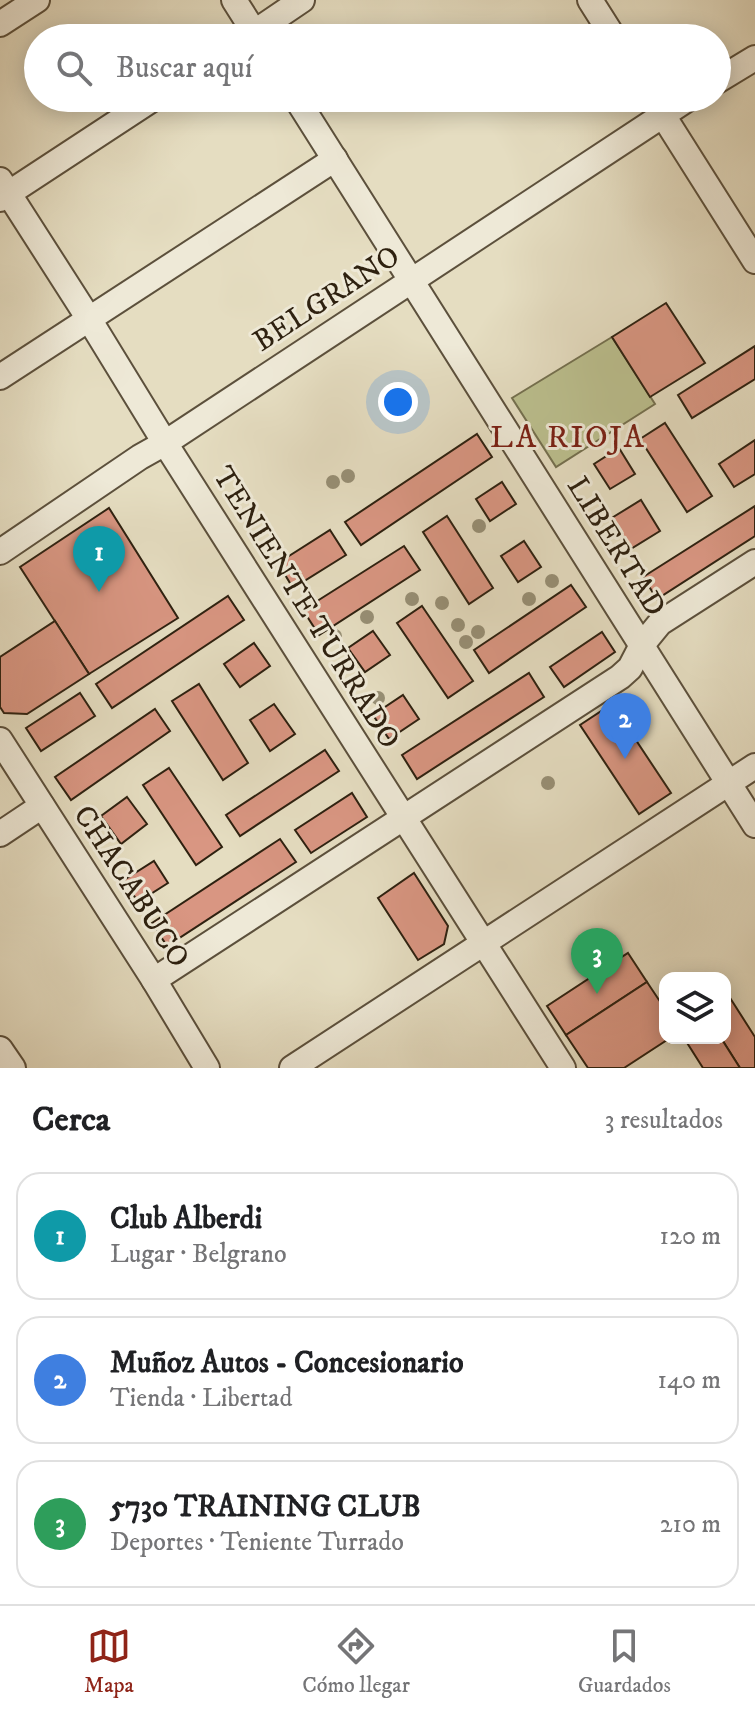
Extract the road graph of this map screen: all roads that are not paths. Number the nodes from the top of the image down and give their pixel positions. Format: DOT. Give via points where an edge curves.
graph roads {
  1 [pos="37,0"];
  2 [pos="234,0"];
  3 [pos="302,0"];
  4 [pos="590,0"];
  5 [pos="0,24"];
  6 [pos="247,24"];
  7 [pos="269,24"];
  8 [pos="605,24"];
  9 [pos="755,58"];
  10 [pos="731,73"];
  11 [pos="131,112"];
  12 [pos="305,112"];
  13 [pos="649,112"];
  14 [pos="661,112"];
  15 [pos="335,159"];
  16 [pos="3,191"];
  17 [pos="755,261"];
  18 [pos="411,280"];
  19 [pos="89,319"];
  20 [pos="0,377"];
  21 [pos="165,443"];
  22 [pos="0,552"];
  23 [pos="755,562"];
  24 [pos="642,645"];
  25 [pos="0,740"];
  26 [pos="755,766"];
  27 [pos="729,783"];
  28 [pos="42,806"];
  29 [pos="404,818"];
  30 [pos="755,825"];
  31 [pos="0,834"];
  32 [pos="482,944"];
  33 [pos="154,980"];
  34 [pos="0,1049"];
  35 [pos="13,1068"];
  36 [pos="207,1068"];
  37 [pos="292,1068"];
  38 [pos="563,1068"];
  1 -- 5 [label="street"];
  2 -- 6 [label="street"];
  3 -- 7 [label="street"];
  4 -- 8 [label="street"];
  9 -- 10 [label="street"];
  11 -- 16 [label="street"];
  12 -- 15 [label="street, LIBERTAD"];
  13 -- 18 [label="street, BELGRANO"];
  14 -- 17 [label="street"];
  15 -- 18 [label="street, LIBERTAD"];
  15 -- 19 [label="street"];
  16 -- 19 [label="street, TENIENTE TURRADO"];
  18 -- 21 [label="street, BELGRANO"];
  18 -- 24 [label="street, LIBERTAD"];
  19 -- 20 [label="street"];
  19 -- 21 [label="street, TENIENTE TURRADO"];
  21 -- 22 [label="street, BELGRANO"];
  21 -- 29 [label="street, TENIENTE TURRADO"];
  23 -- 24 [label="street" via="660,623"];
  24 -- 27 [label="street, LIBERTAD"];
  24 -- 29 [label="street" via="620,677"];
  25 -- 28 [label="street, CHACABUCO"];
  26 -- 27 [label="street"];
  27 -- 30 [label="street, LIBERTAD"];
  27 -- 32 [label="street"];
  28 -- 31 [label="street"];
  28 -- 33 [label="street, CHACABUCO"];
  29 -- 32 [label="street, TENIENTE TURRADO"];
  29 -- 33 [label="street"];
  32 -- 37 [label="street"];
  32 -- 38 [label="street, TENIENTE TURRADO"];
  33 -- 36 [label="street, CHACABUCO"];
  34 -- 35 [label="street"];
}
